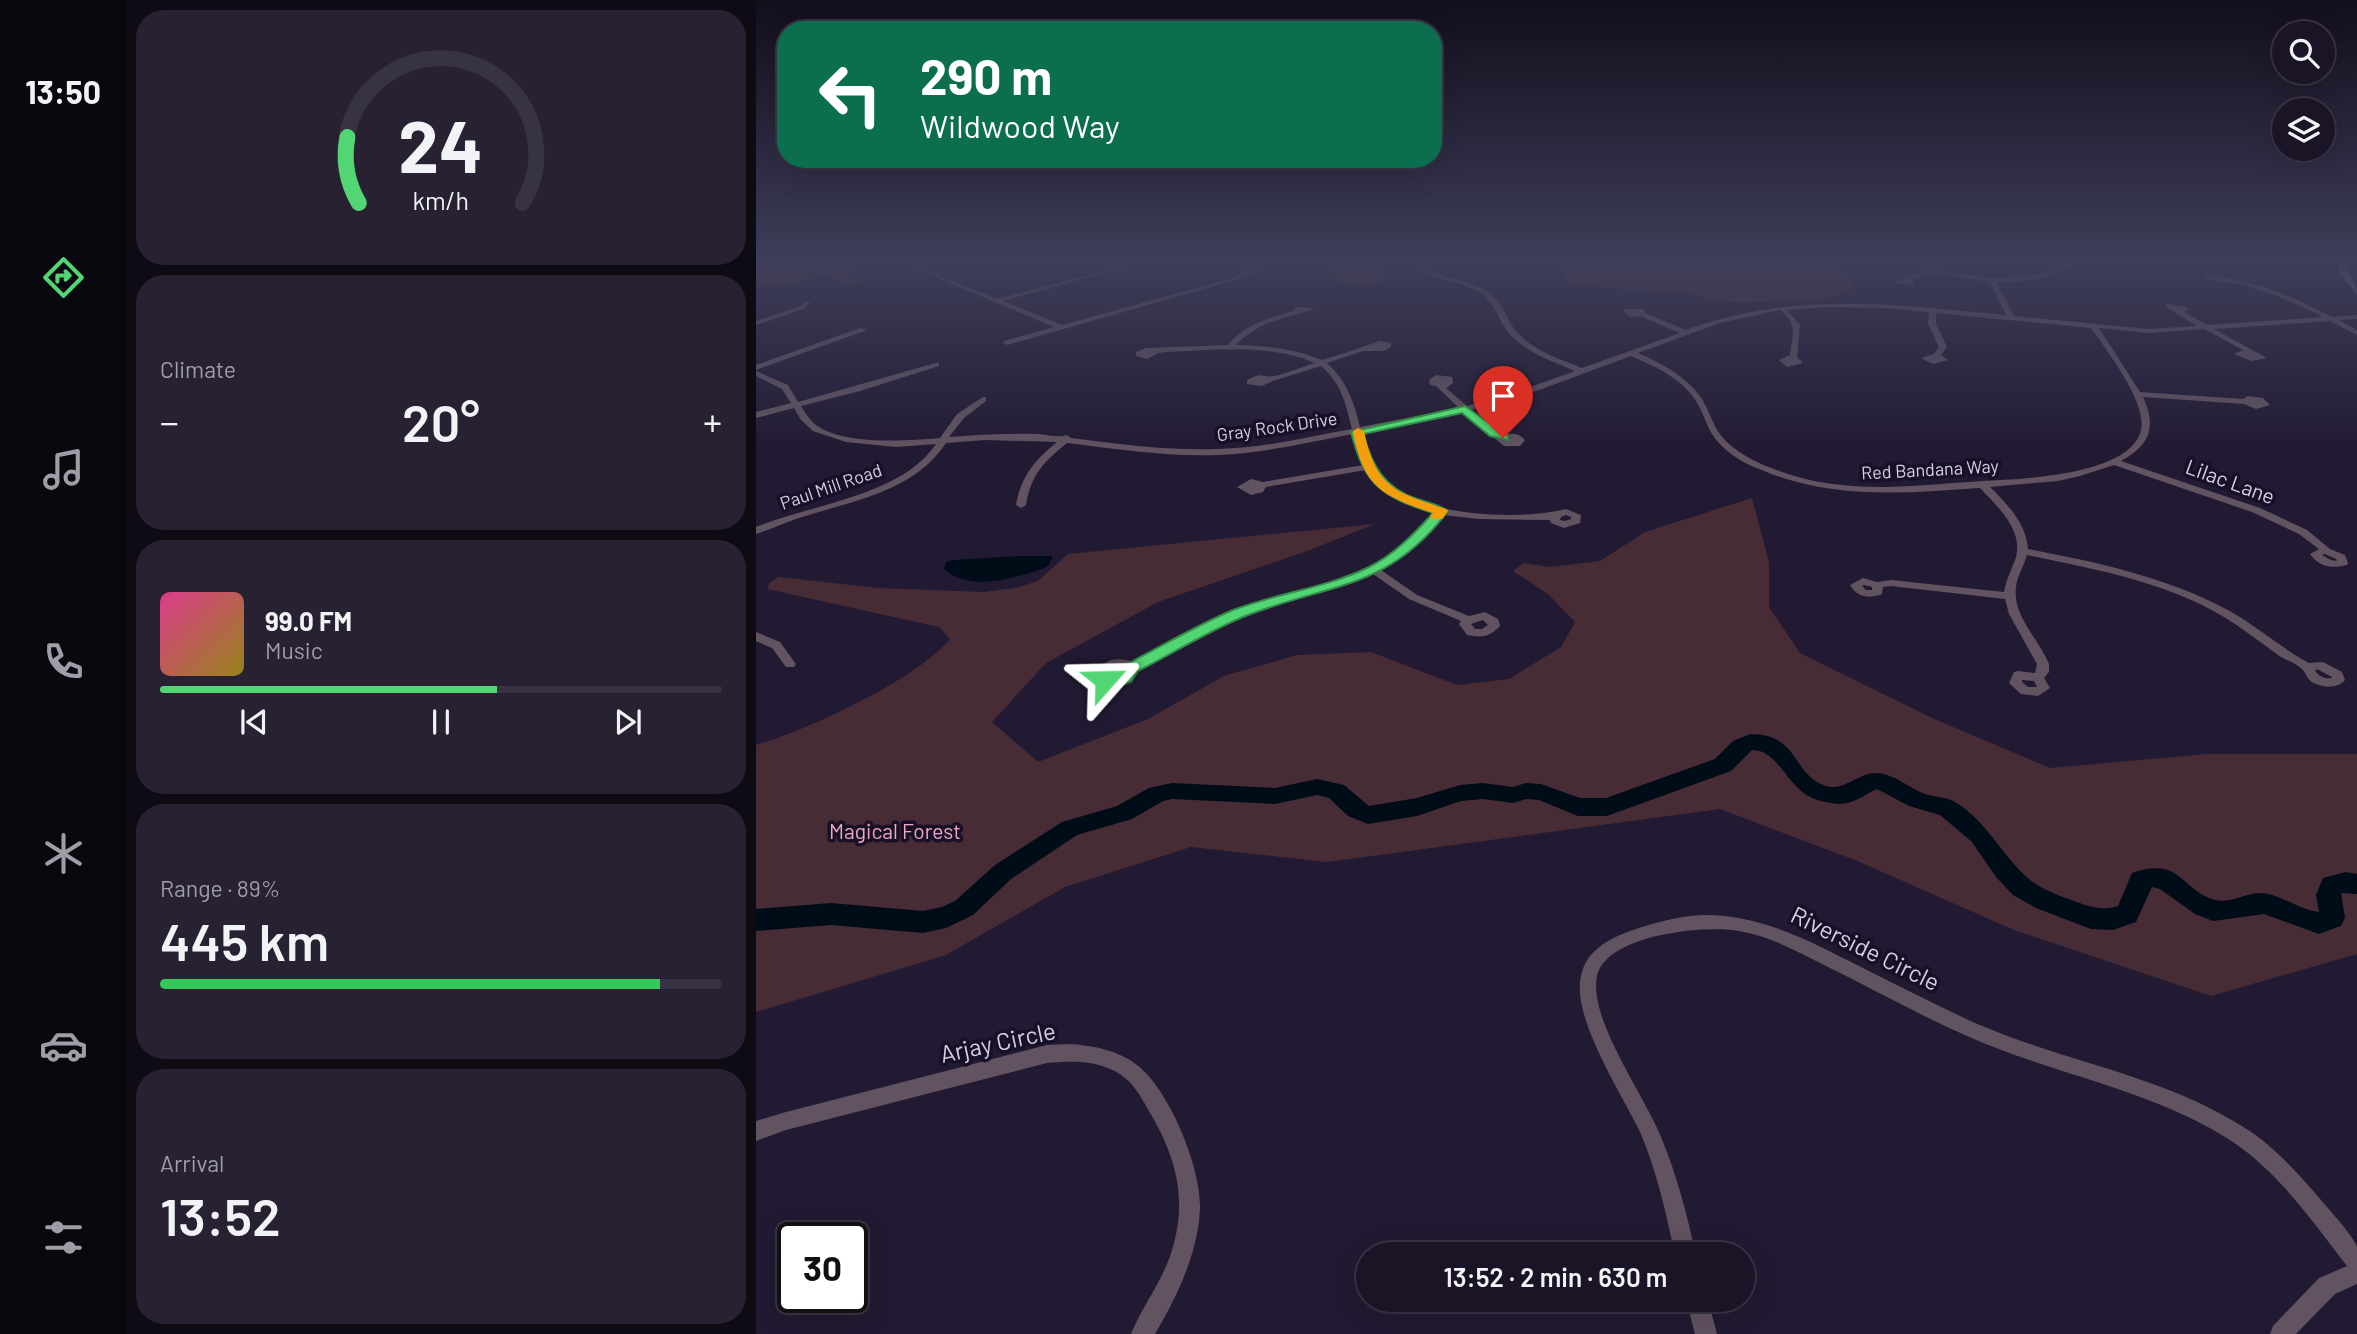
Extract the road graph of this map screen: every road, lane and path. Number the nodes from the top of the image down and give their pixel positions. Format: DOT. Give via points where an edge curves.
graph roads {
  1 [pos="1056,325"];
  2 [pos="1072,325"];
  3 [pos="1257,325"];
  4 [pos="1508,325"];
  5 [pos="1668,325"];
  6 [pos="1709,325"];
  7 [pos="1797,325"];
  8 [pos="1934,325"];
  9 [pos="2078,325"];
  10 [pos="2204,325"];
  11 [pos="2242,325"];
  12 [pos="2094,327"];
  13 [pos="1062,328"];
  14 [pos="2209,328"];
  15 [pos="863,330"];
  16 [pos="1687,333"];
  17 [pos="1007,343"];
  18 [pos="1371,347"];
  19 [pos="1230,348"];
  20 [pos="1156,351"];
  21 [pos="2249,351"];
  22 [pos="1632,353"];
  23 [pos="1937,356"];
  24 [pos="1793,358"];
  25 [pos="1320,363"];
  26 [pos="936,364"];
  27 [pos="756,370"];
  28 [pos="1581,371"];
  29 [pos="1270,379"];
  30 [pos="1440,385"];
  31 [pos="2136,394"];
  32 [pos="983,398"];
  33 [pos="2245,402"];
  34 [pos="797,404"];
  35 [pos="1465,410"];
  36 [pos="756,415"];
  37 [pos="1357,432"];
  38 [pos="1067,438"];
  39 [pos="1503,438"];
  40 [pos="945,441"];
  41 [pos="2114,462"];
  42 [pos="1368,467"];
  43 [pos="1982,484"];
  44 [pos="1263,485"];
  45 [pos="1021,505"];
  46 [pos="1441,511"];
  47 [pos="1555,517"];
  48 [pos="758,528"];
  49 [pos="2023,551"];
  50 [pos="2326,551"];
  51 [pos="1374,570"];
  52 [pos="1877,585"];
  53 [pos="2010,596"];
  54 [pos="1468,620"];
  55 [pos="756,636"];
  56 [pos="790,664"];
  57 [pos="1132,667"];
  58 [pos="2308,667"];
  59 [pos="2038,678"];
  60 [pos="756,1131"];
  61 [pos="1683,1242"];
  62 [pos="2357,1262"];
  63 [pos="2357,1273"];
  64 [pos="1700,1312"];
  65 [pos="1142,1334"];
  66 [pos="1706,1334"];
  67 [pos="2281,1334"];
  1 -- 13 [label="street"];
  2 -- 13 [label="street"];
  3 -- 19 [label="street" via="1240,335"];
  4 -- 28 [label="street" via="1520,339"];
  5 -- 16 [label="street"];
  6 -- 16 [label="street, Gray Rock Drive"];
  7 -- 24 [label="street"];
  8 -- 23 [label="street" via="1943,343"];
  9 -- 12 [label="street, Gray Rock Drive"];
  10 -- 14 [label="street"];
  11 -- 14 [label="street, Gray Rock Drive"];
  12 -- 14 [label="street, Gray Rock Drive" via="2148,331"];
  12 -- 31 [label="street, Red Bandana Way"];
  13 -- 17 [label="street"];
  14 -- 21 [label="street"];
  15 -- 27 [label="street"];
  16 -- 22 [label="street, Gray Rock Drive"];
  18 -- 25 [label="street"];
  19 -- 20 [label="street"];
  19 -- 25 [label="street" via="1278,351"];
  22 -- 28 [label="street, Gray Rock Drive"];
  22 -- 43 [label="street, Red Bandana Way" via="1665,369 1691,390 1712,428 1729,447 1778,474 1867,490"];
  25 -- 29 [label="street"];
  25 -- 37 [label="street" via="1338,377"];
  26 -- 34 [label="street"];
  27 -- 34 [label="street, Gray Rock Drive" via="785,387"];
  28 -- 35 [label="street, Gray Rock Drive"];
  30 -- 35 [label="street"];
  31 -- 33 [label="street"];
  31 -- 41 [label="street, Red Bandana Way" via="2147,416 2146,430 2131,451"];
  32 -- 40 [label="street, Paul Mill Road" via="959,417"];
  34 -- 36 [label="street"];
  34 -- 40 [label="street, Gray Rock Drive" via="809,424 836,437 881,444"];
  35 -- 37 [label="street, Gray Rock Drive"];
  35 -- 39 [label="street"];
  37 -- 38 [label="street, Gray Rock Drive" via="1219,452 1149,450"];
  37 -- 42 [label="street"];
  38 -- 40 [label="street, Gray Rock Drive" via="1005,436"];
  38 -- 45 [label="street" via="1031,471"];
  40 -- 48 [label="street, Paul Mill Road" via="926,463 900,480"];
  41 -- 43 [label="street, Red Bandana Way" via="2052,479"];
  41 -- 50 [label="street, Lilac Lane" via="2265,513 2303,532"];
  42 -- 44 [label="street"];
  42 -- 46 [label="street" via="1394,494"];
  43 -- 49 [label="street" via="2018,528"];
  46 -- 47 [label="street"];
  46 -- 51 [label="street" via="1407,548"];
  49 -- 53 [label="street"];
  49 -- 58 [label="street" via="2127,572 2180,591 2236,619"];
  51 -- 54 [label="street" via="1413,597"];
  51 -- 57 [label="street" via="1247,610"];
  52 -- 53 [label="street"];
  53 -- 59 [label="street" via="2040,654 2043,672"];
  55 -- 56 [label="street" via="776,645"];
  60 -- 65 [label="street, Arjay Circle" via="1047,1054 1088,1054 1123,1066 1139,1077 1178,1140 1187,1171 1190,1210 1175,1272"];
  61 -- 62 [label="street, Riverside Circle" via="1670,1185 1600,1031 1587,989 1597,960 1622,941 1677,924 1725,922 1779,936 1993,1039 2141,1087 2209,1117 2272,1164"];
  63 -- 67 [label="street" via="2327,1286"];
  64 -- 66 [label="street"];
}
